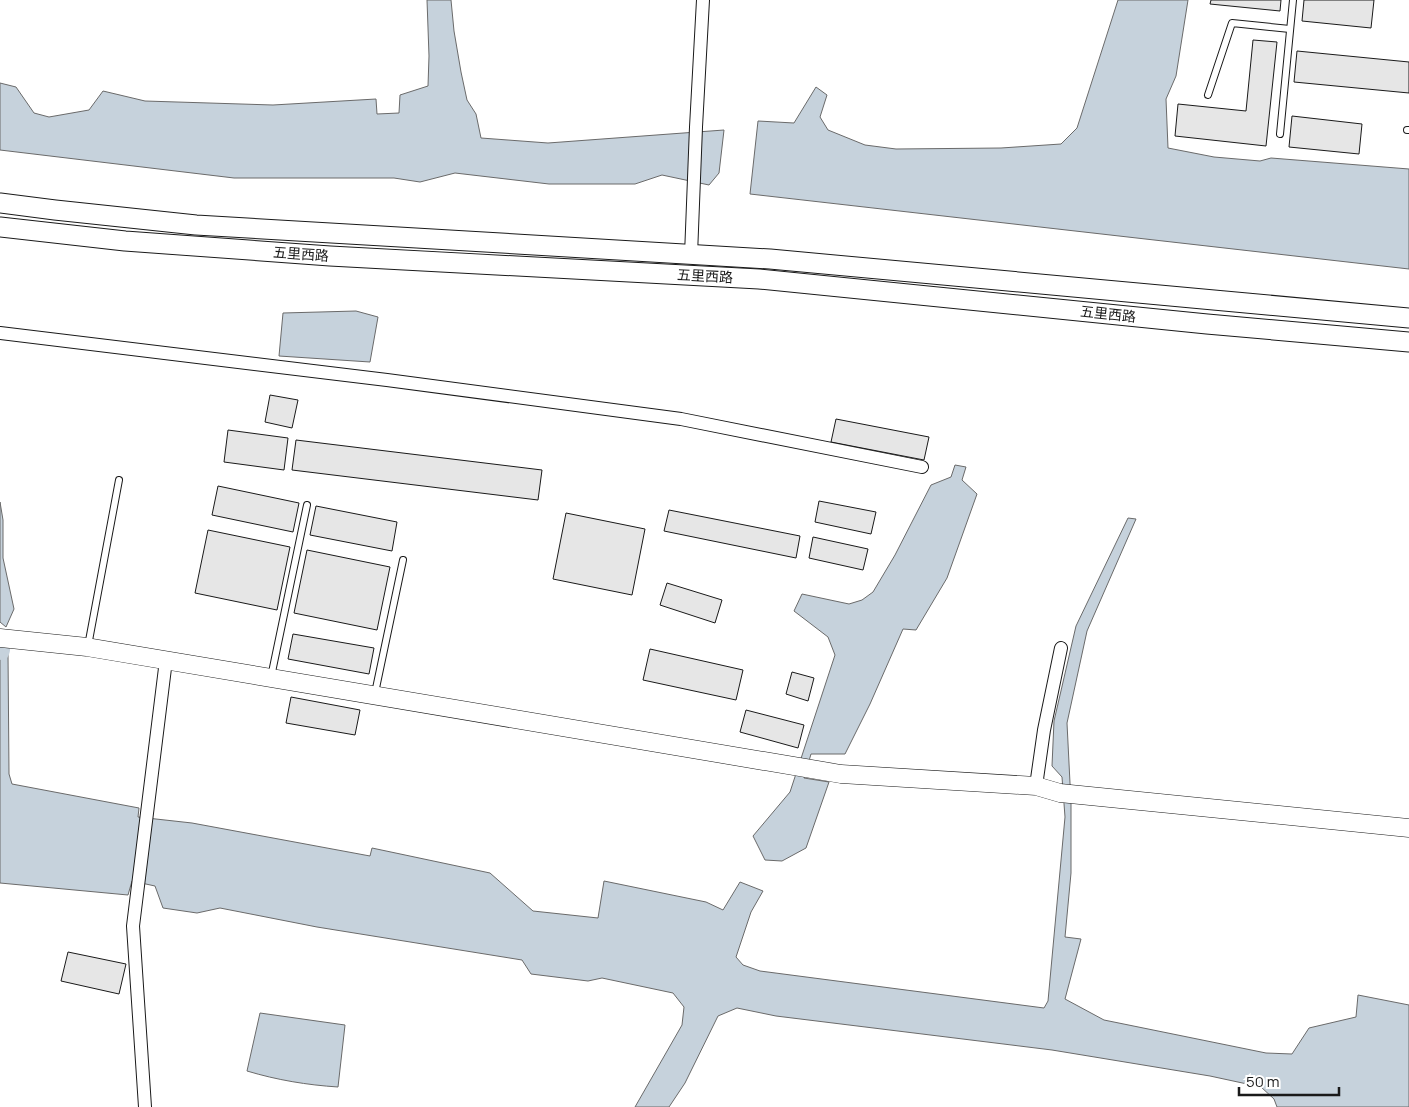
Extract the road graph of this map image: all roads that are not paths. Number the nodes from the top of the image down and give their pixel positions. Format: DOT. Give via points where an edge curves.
graph roads {
  1 [pos="703,0"];
  2 [pos="1293,0"];
  3 [pos="1290,29"];
  4 [pos="1208,95"];
  5 [pos="1280,134"];
  6 [pos="0,203"];
  7 [pos="0,227"];
  8 [pos="691,254"];
  9 [pos="1409,318"];
  10 [pos="0,333"];
  11 [pos="1409,342"];
  12 [pos="922,467"];
  13 [pos="119,480"];
  14 [pos="307,505"];
  15 [pos="403,560"];
  16 [pos="0,638"];
  17 [pos="88,647"];
  18 [pos="1061,648"];
  19 [pos="166,660"];
  20 [pos="271,678"];
  21 [pos="374,696"];
  22 [pos="1036,786"];
  23 [pos="1409,828"];
  24 [pos="145,1107"];
  1 -- 8 [label="street"];
  2 -- 3 [label="lane"];
  3 -- 4 [label="lane" via="1232,23"];
  3 -- 5 [label="lane"];
  6 -- 8 [label="main road, 五里西路" via="196,224"];
  7 -- 11 [label="main road, 五里西路" via="125,241 330,256 759,279"];
  8 -- 9 [label="main road, 五里西路"];
  10 -- 12 [label="street" via="681,419"];
  13 -- 17 [label="lane"];
  14 -- 20 [label="lane"];
  15 -- 21 [label="lane"];
  16 -- 17 [label="main road"];
  17 -- 19 [label="main road"];
  18 -- 22 [label="street"];
  19 -- 20 [label="main road"];
  19 -- 24 [label="street" via="133,926"];
  20 -- 21 [label="main road"];
  21 -- 22 [label="main road" via="841,774"];
  22 -- 23 [label="main road" via="1060,793"];
}
